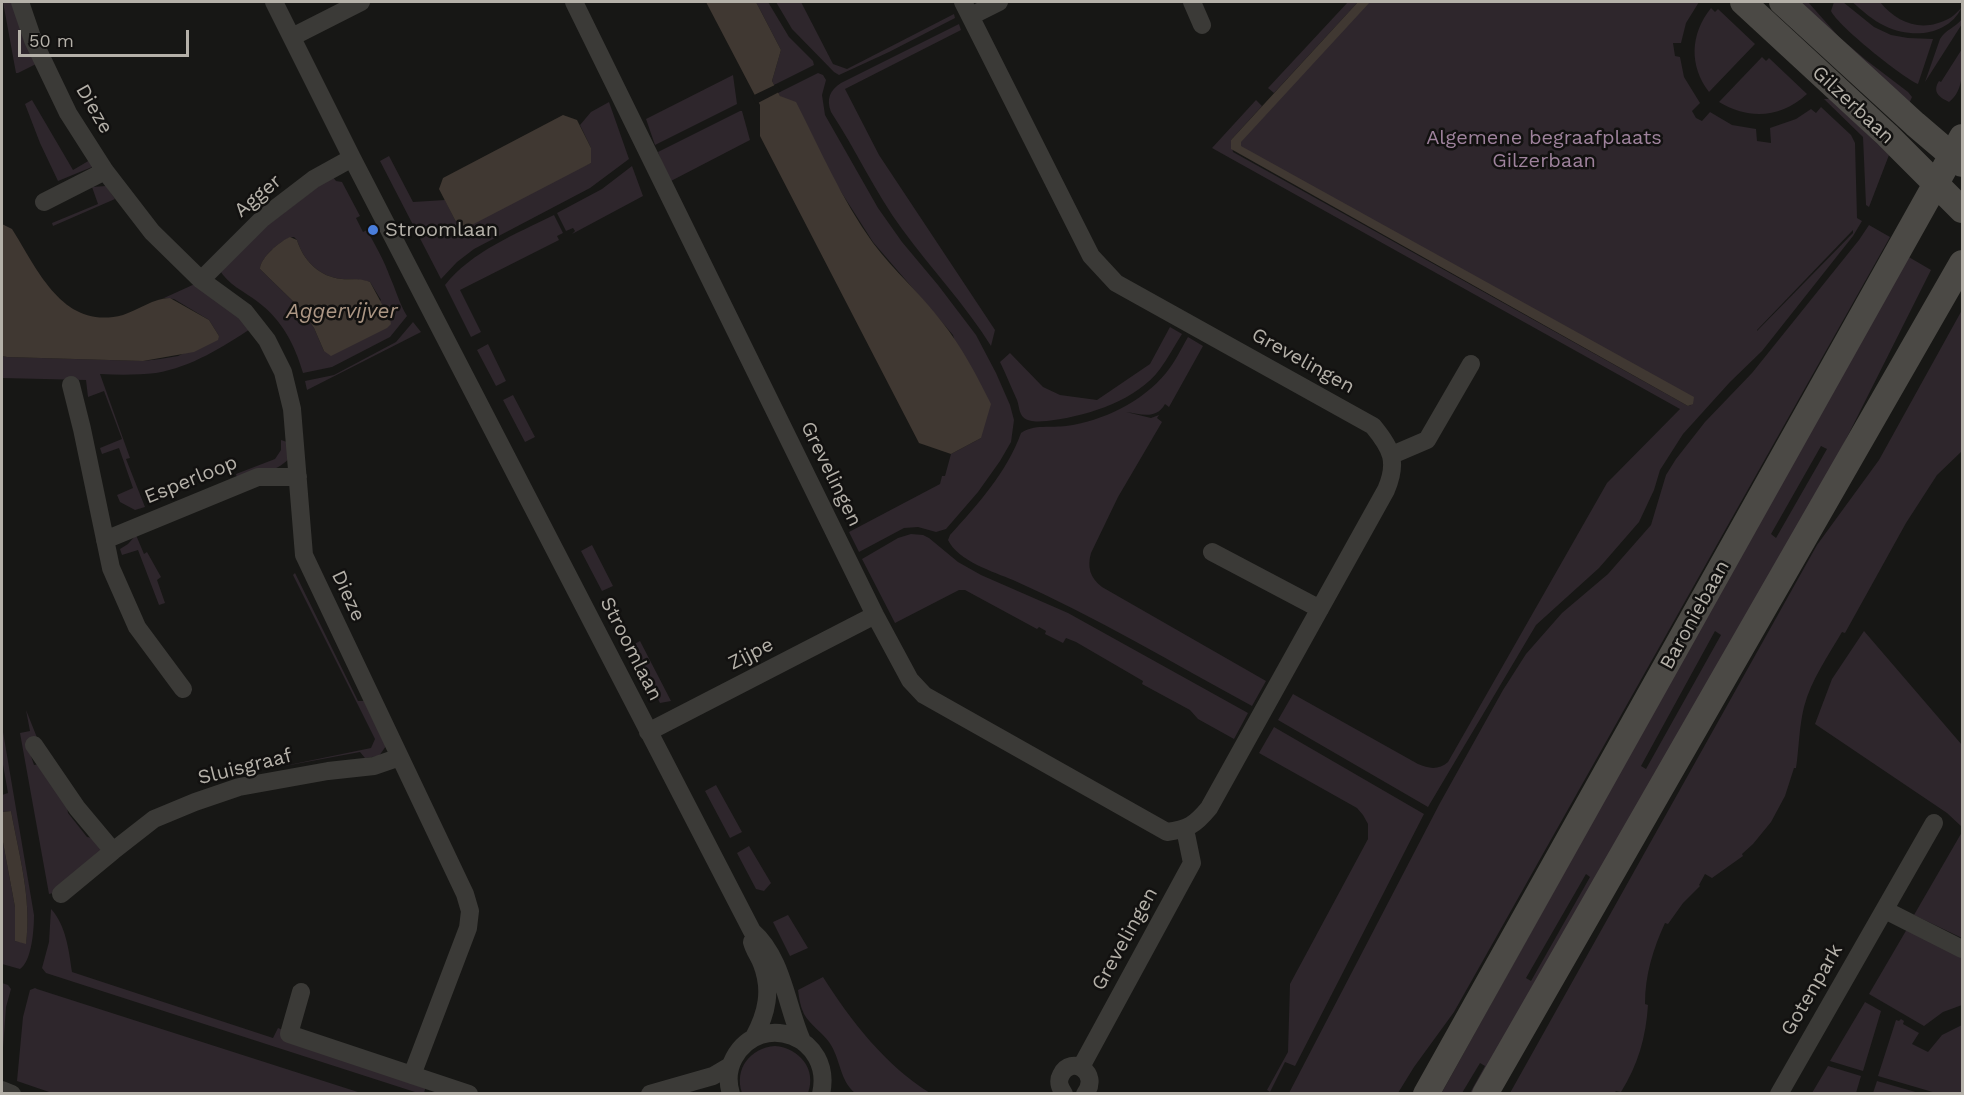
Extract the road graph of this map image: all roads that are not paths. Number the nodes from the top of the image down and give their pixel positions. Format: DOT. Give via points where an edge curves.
graph roads {
  1 [pos="20,2"];
  2 [pos="274,2"];
  3 [pos="361,2"];
  4 [pos="574,2"];
  5 [pos="999,2"];
  6 [pos="1192,2"];
  7 [pos="1743,2"];
  8 [pos="1782,2"];
  9 [pos="967,9"];
  10 [pos="1202,25"];
  11 [pos="292,37"];
  12 [pos="1959,152"];
  13 [pos="352,158"];
  14 [pos="105,171"];
  15 [pos="1936,184"];
  16 [pos="44,202"];
  17 [pos="1962,210"];
  18 [pos="1962,263"];
  19 [pos="201,280"];
  20 [pos="1471,364"];
  21 [pos="71,385"];
  22 [pos="1392,455"];
  23 [pos="298,477"];
  24 [pos="105,540"];
  25 [pos="1212,552"];
  26 [pos="1320,609"];
  27 [pos="875,615"];
  28 [pos="183,689"];
  29 [pos="648,732"];
  30 [pos="34,746"];
  31 [pos="400,757"];
  32 [pos="1934,823"];
  33 [pos="1185,829"];
  34 [pos="113,851"];
  35 [pos="61,894"];
  36 [pos="1885,910"];
  37 [pos="752,931"];
  38 [pos="1962,949"];
  39 [pos="301,992"];
  40 [pos="754,1037"];
  41 [pos="802,1041"];
  42 [pos="730,1066"];
  43 [pos="1081,1067"];
  44 [pos="412,1075"];
  45 [pos="2,1090"];
  46 [pos="826,1090"];
  47 [pos="12,1094"];
  48 [pos="469,1094"];
  49 [pos="650,1094"];
  50 [pos="731,1094"];
  51 [pos="1064,1094"];
  52 [pos="1084,1094"];
  53 [pos="1426,1094"];
  54 [pos="1485,1094"];
  55 [pos="1779,1094"];
  1 -- 14 [label="street, Dieze" via="33,40 68,113"];
  2 -- 11 [label="street, Stroomlaan"];
  3 -- 11 [label="street"];
  4 -- 27 [label="street, Grevelingen"];
  5 -- 9 [label="street"];
  6 -- 10 [label="street"];
  7 -- 15 [label="main road, Gilzerbaan"];
  8 -- 12 [label="main road, Gilzerbaan"];
  9 -- 22 [label="street, Grevelingen" via="1091,256 1116,283 1373,426"];
  11 -- 13 [label="street, Stroomlaan"];
  12 -- 15 [label="main road, Baroniebaan"];
  13 -- 19 [label="street, Agger" via="314,179 263,218"];
  13 -- 29 [label="street, Stroomlaan"];
  14 -- 16 [label="street"];
  14 -- 19 [label="street, Dieze" via="152,232"];
  15 -- 17 [label="main road, Gilzerbaan"];
  15 -- 53 [label="main road, Baroniebaan"];
  18 -- 54 [label="main road"];
  19 -- 23 [label="street, Dieze" via="245,312 267,340 283,372 292,409"];
  20 -- 22 [label="street" via="1427,440"];
  21 -- 24 [label="street"];
  22 -- 26 [label="street" via="1393,474 1386,490"];
  23 -- 24 [label="street, Esperloop" via="258,477"];
  23 -- 31 [label="street, Dieze" via="304,555"];
  24 -- 28 [label="street" via="111,568 137,627"];
  25 -- 26 [label="street"];
  26 -- 33 [label="street" via="1209,808"];
  27 -- 29 [label="street, Zijpe"];
  27 -- 33 [label="street, Grevelingen" via="910,680 924,695 1167,832"];
  29 -- 37 [label="street, Stroomlaan"];
  30 -- 34 [label="street"];
  31 -- 34 [label="street, Sluisgraaf" via="374,766 239,787 154,819"];
  31 -- 44 [label="street, Dieze" via="470,911 468,928"];
  32 -- 36 [label="street, Gotenpark"];
  33 -- 43 [label="street, Grevelingen" via="1192,864"];
  34 -- 35 [label="street, Sluisgraaf"];
  36 -- 38 [label="street"];
  36 -- 55 [label="street, Gotenpark"];
  37 -- 40 [label="street, Stroomlaan" via="752,944 767,982 764,1019"];
  37 -- 41 [label="street, Stroomlaan" via="764,941 775,962"];
  39 -- 44 [label="street" via="289,1034"];
  40 -- 41 [label="street" via="773,1032 793,1035"];
  40 -- 42 [label="street" via="739,1049"];
  41 -- 46 [label="street, Stroomlaan" via="820,1062"];
  42 -- 49 [label="street" via="712,1076"];
  42 -- 50 [label="street"];
  43 -- 51 [label="street, Grevelingen" via="1067,1068 1062,1073 1059,1080"];
  43 -- 52 [label="street" via="1090,1078"];
  44 -- 48 [label="street"];
  45 -- 47 [label="street"];
}
